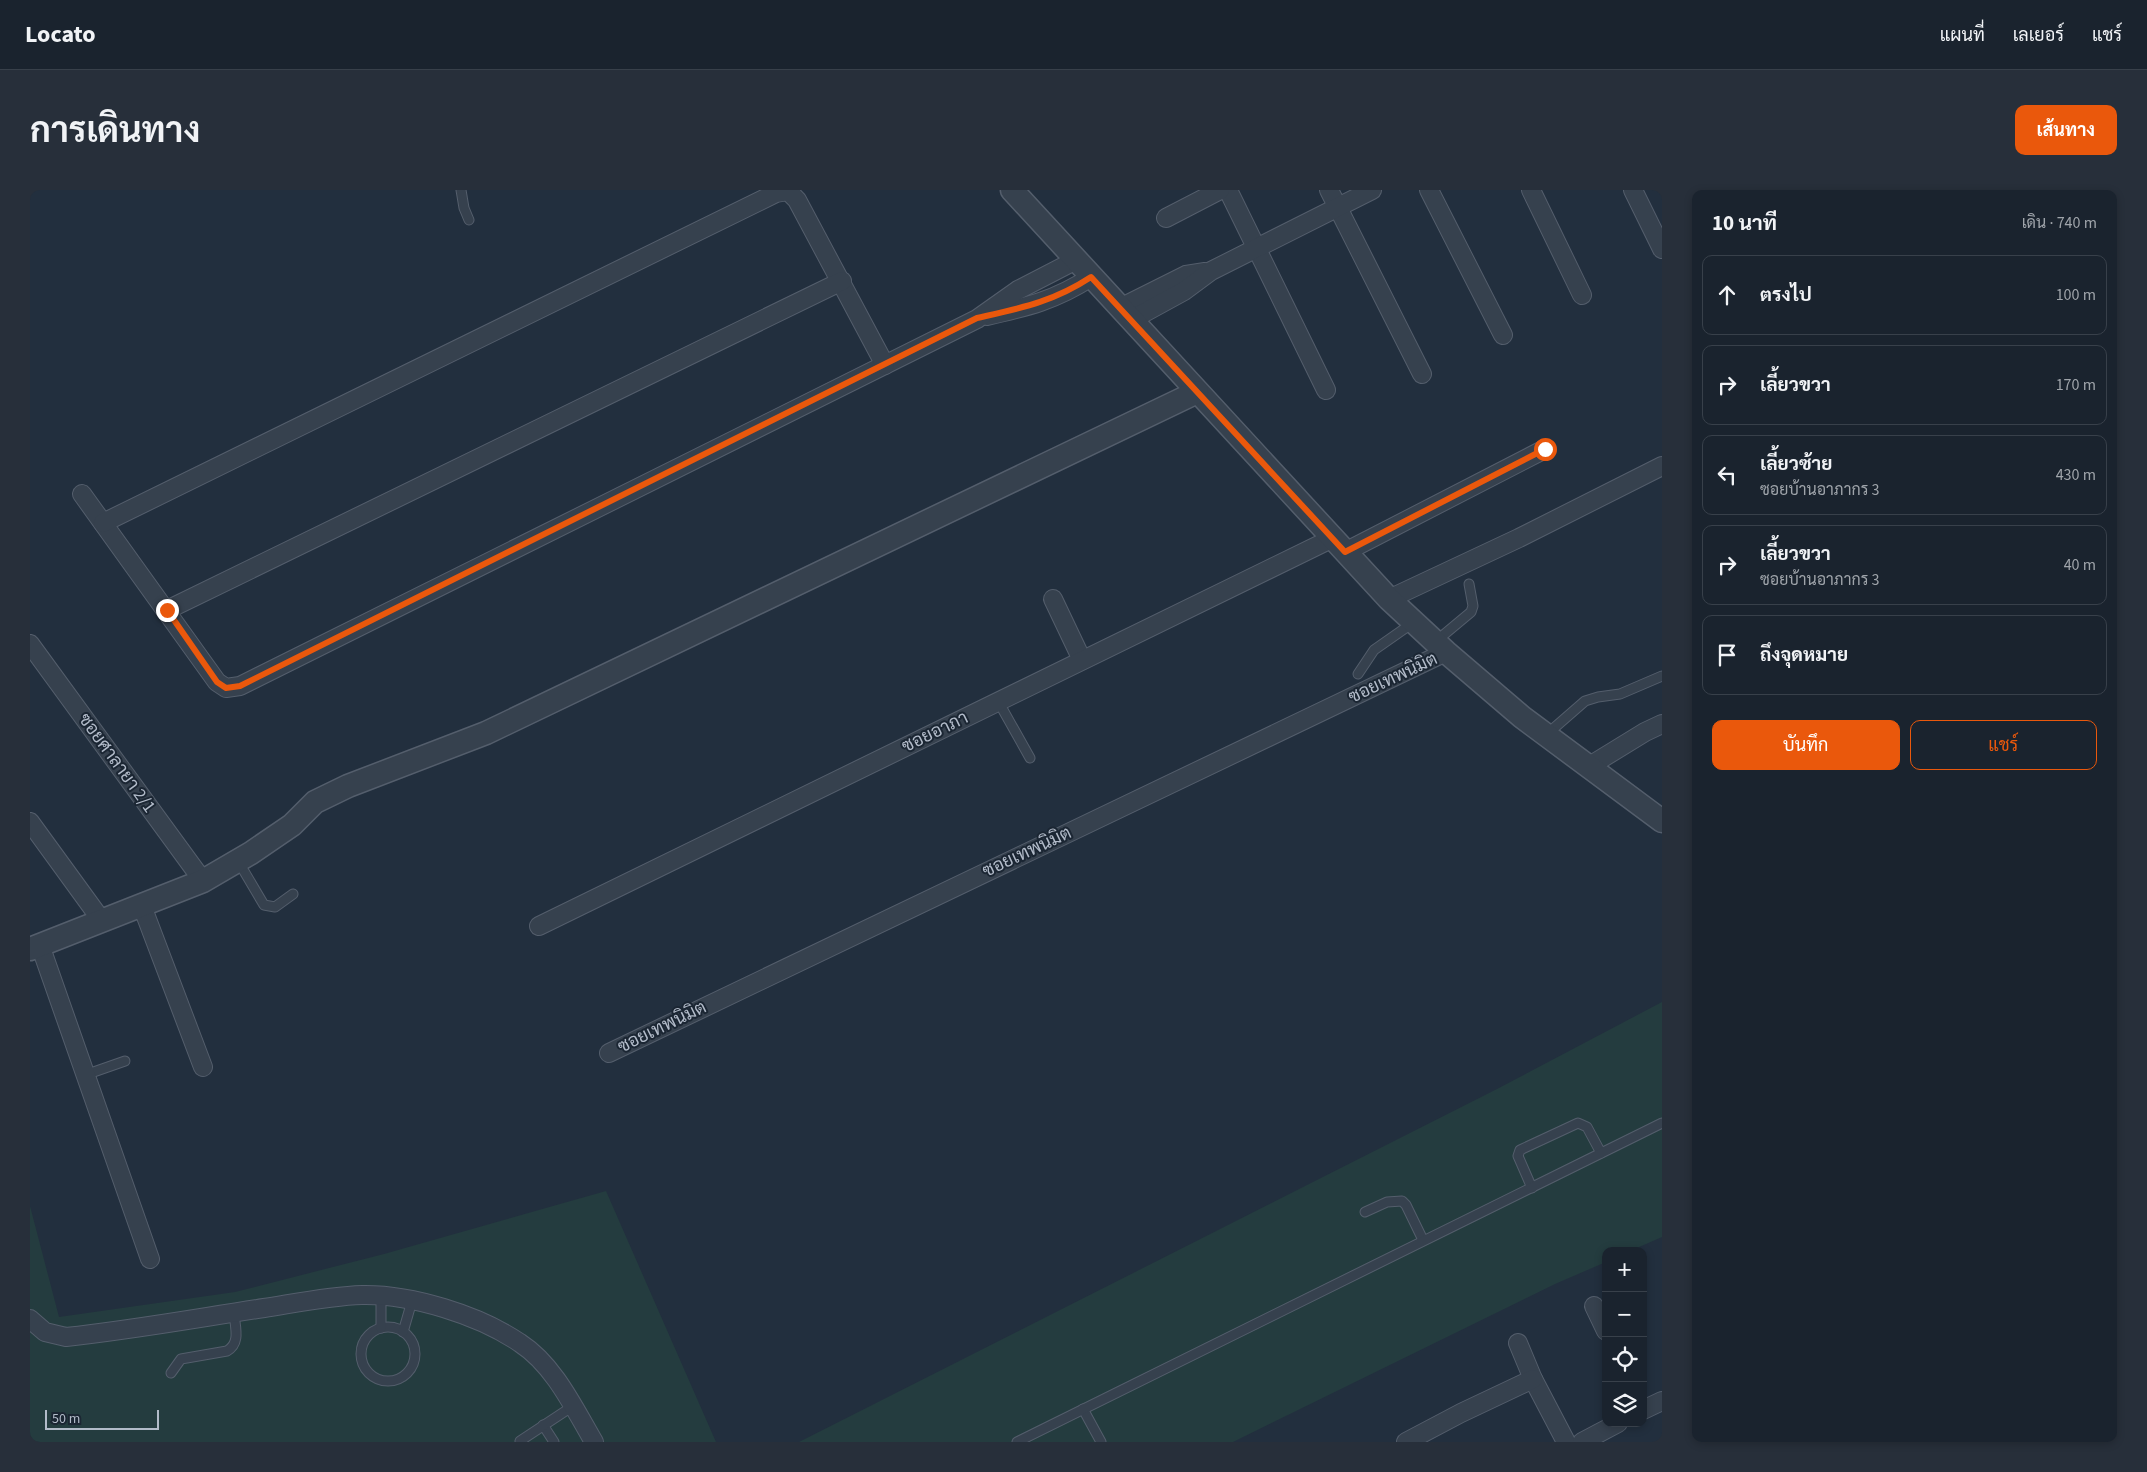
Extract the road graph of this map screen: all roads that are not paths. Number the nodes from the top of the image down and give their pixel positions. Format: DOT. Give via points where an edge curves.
graph roads {
  1 [pos="461,190"];
  2 [pos="1012,190"];
  3 [pos="1220,190"];
  4 [pos="1228,190"];
  5 [pos="1329,190"];
  6 [pos="1372,190"];
  7 [pos="1429,190"];
  8 [pos="1531,190"];
  9 [pos="1634,190"];
  10 [pos="1337,207"];
  11 [pos="1166,218"];
  12 [pos="469,220"];
  13 [pos="1256,247"];
  14 [pos="1662,248"];
  15 [pos="1076,260"];
  16 [pos="1091,277"];
  17 [pos="842,281"];
  18 [pos="1582,295"];
  19 [pos="1125,314"];
  20 [pos="977,318"];
  21 [pos="1504,335"];
  22 [pos="885,364"];
  23 [pos="1422,374"];
  24 [pos="1326,390"];
  25 [pos="1197,392"];
  26 [pos="1545,449"];
  27 [pos="1662,466"];
  28 [pos="82,494"];
  29 [pos="103,523"];
  30 [pos="1338,545"];
  31 [pos="1469,584"];
  32 [pos="1053,599"];
  33 [pos="1388,599"];
  34 [pos="167,610"];
  35 [pos="1414,622"];
  36 [pos="30,644"];
  37 [pos="1441,647"];
  38 [pos="1082,660"];
  39 [pos="1358,674"];
  40 [pos="1662,676"];
  41 [pos="998,701"];
  42 [pos="1662,724"];
  43 [pos="1546,735"];
  44 [pos="1030,758"];
  45 [pos="1588,767"];
  46 [pos="1660,816"];
  47 [pos="30,822"];
  48 [pos="238,861"];
  49 [pos="203,881"];
  50 [pos="293,894"];
  51 [pos="142,906"];
  52 [pos="102,921"];
  53 [pos="539,926"];
  54 [pos="35,947"];
  55 [pos="609,1053"];
  56 [pos="125,1061"];
  57 [pos="203,1067"];
  58 [pos="85,1075"];
  59 [pos="1662,1123"];
  60 [pos="1601,1153"];
  61 [pos="1532,1188"];
  62 [pos="1366,1212"];
  63 [pos="1423,1240"];
  64 [pos="150,1259"];
  65 [pos="381,1297"];
  66 [pos="412,1301"];
  67 [pos="1594,1306"];
  68 [pos="234,1313"];
  69 [pos="30,1318"];
  70 [pos="1602,1323"];
  71 [pos="381,1328"];
  72 [pos="403,1332"];
  73 [pos="1518,1343"];
  74 [pos="171,1373"];
  75 [pos="1533,1379"];
  76 [pos="1662,1401"];
  77 [pos="572,1406"];
  78 [pos="1647,1408"];
  79 [pos="1083,1409"];
  80 [pos="543,1425"];
  81 [pos="1610,1427"];
  82 [pos="1427,1438"];
  83 [pos="520,1440"];
  84 [pos="554,1442"];
  85 [pos="594,1442"];
  86 [pos="1017,1442"];
  87 [pos="1101,1442"];
  88 [pos="1406,1442"];
  89 [pos="1566,1442"];
  90 [pos="1582,1442"];
  1 -- 12 [label="lane"];
  2 -- 15 [label="street"];
  3 -- 11 [label="street"];
  4 -- 13 [label="street"];
  5 -- 10 [label="street"];
  6 -- 10 [label="street"];
  7 -- 21 [label="street"];
  8 -- 18 [label="street"];
  9 -- 14 [label="street"];
  10 -- 13 [label="street"];
  10 -- 23 [label="street"];
  13 -- 19 [label="street" via="1211,271 1186,275"];
  13 -- 24 [label="street"];
  15 -- 16 [label="street"];
  15 -- 20 [label="street" via="1018,290"];
  16 -- 19 [label="street"];
  16 -- 20 [label="street" via="1040,303"];
  17 -- 22 [label="street"];
  17 -- 29 [label="street" via="797,200 788,191 776,193"];
  17 -- 34 [label="street"];
  19 -- 25 [label="street"];
  20 -- 22 [label="street"];
  22 -- 34 [label="street" via="240,686 226,688 217,682"];
  25 -- 30 [label="street"];
  25 -- 48 [label="street" via="486,733 315,802 292,825"];
  26 -- 30 [label="street, ซอยอาภา"];
  27 -- 33 [label="street"];
  28 -- 29 [label="street"];
  29 -- 34 [label="street"];
  30 -- 33 [label="street"];
  30 -- 38 [label="street, ซอยอาภา"];
  31 -- 37 [label="lane" via="1471,612"];
  32 -- 38 [label="street"];
  33 -- 35 [label="street"];
  35 -- 37 [label="street"];
  35 -- 39 [label="lane" via="1374,650"];
  36 -- 49 [label="street, ซอยศาลายา 2/1"];
  37 -- 43 [label="street"];
  37 -- 55 [label="street, ซอยเทพนิมิต"];
  38 -- 41 [label="street, ซอยอาภา"];
  40 -- 43 [label="lane" via="1620,694 1585,701"];
  41 -- 44 [label="lane"];
  41 -- 53 [label="street, ซอยอาภา"];
  42 -- 45 [label="street"];
  43 -- 45 [label="street"];
  45 -- 46 [label="street"];
  47 -- 52 [label="street"];
  48 -- 49 [label="street"];
  48 -- 50 [label="lane" via="264,905 275,907"];
  49 -- 51 [label="street"];
  51 -- 52 [label="street"];
  51 -- 57 [label="street"];
  52 -- 54 [label="street"];
  54 -- 58 [label="street"];
  56 -- 58 [label="lane"];
  58 -- 64 [label="street"];
  59 -- 60 [label="lane"];
  60 -- 61 [label="lane"];
  60 -- 61 [label="lane" via="1587,1127 1578,1123 1520,1150 1518,1156"];
  61 -- 63 [label="lane"];
  62 -- 63 [label="lane" via="1387,1202 1402,1201"];
  63 -- 79 [label="lane"];
  65 -- 66 [label="street"];
  65 -- 68 [label="street" via="362,1295"];
  65 -- 71 [label="lane"];
  66 -- 72 [label="lane"];
  66 -- 77 [label="street" via="476,1320 520,1343 543,1364"];
  67 -- 70 [label="street"];
  68 -- 69 [label="street" via="66,1337 45,1332"];
  68 -- 74 [label="lane" via="234,1347 181,1359"];
  71 -- 72 [label="lane"];
  71 -- 72 [label="lane" via="370,1334 363,1344 361,1356 364,1368 373,1377 384,1381 396,1380 407,1374 414,1364 412,1340"];
  73 -- 75 [label="street"];
  75 -- 82 [label="street" via="1461,1413"];
  75 -- 89 [label="street"];
  76 -- 78 [label="street"];
  77 -- 80 [label="lane"];
  77 -- 85 [label="street"];
  79 -- 86 [label="lane"];
  79 -- 87 [label="lane"];
  80 -- 83 [label="lane"];
  80 -- 84 [label="lane"];
  81 -- 90 [label="street"];
  82 -- 88 [label="street"];
}
